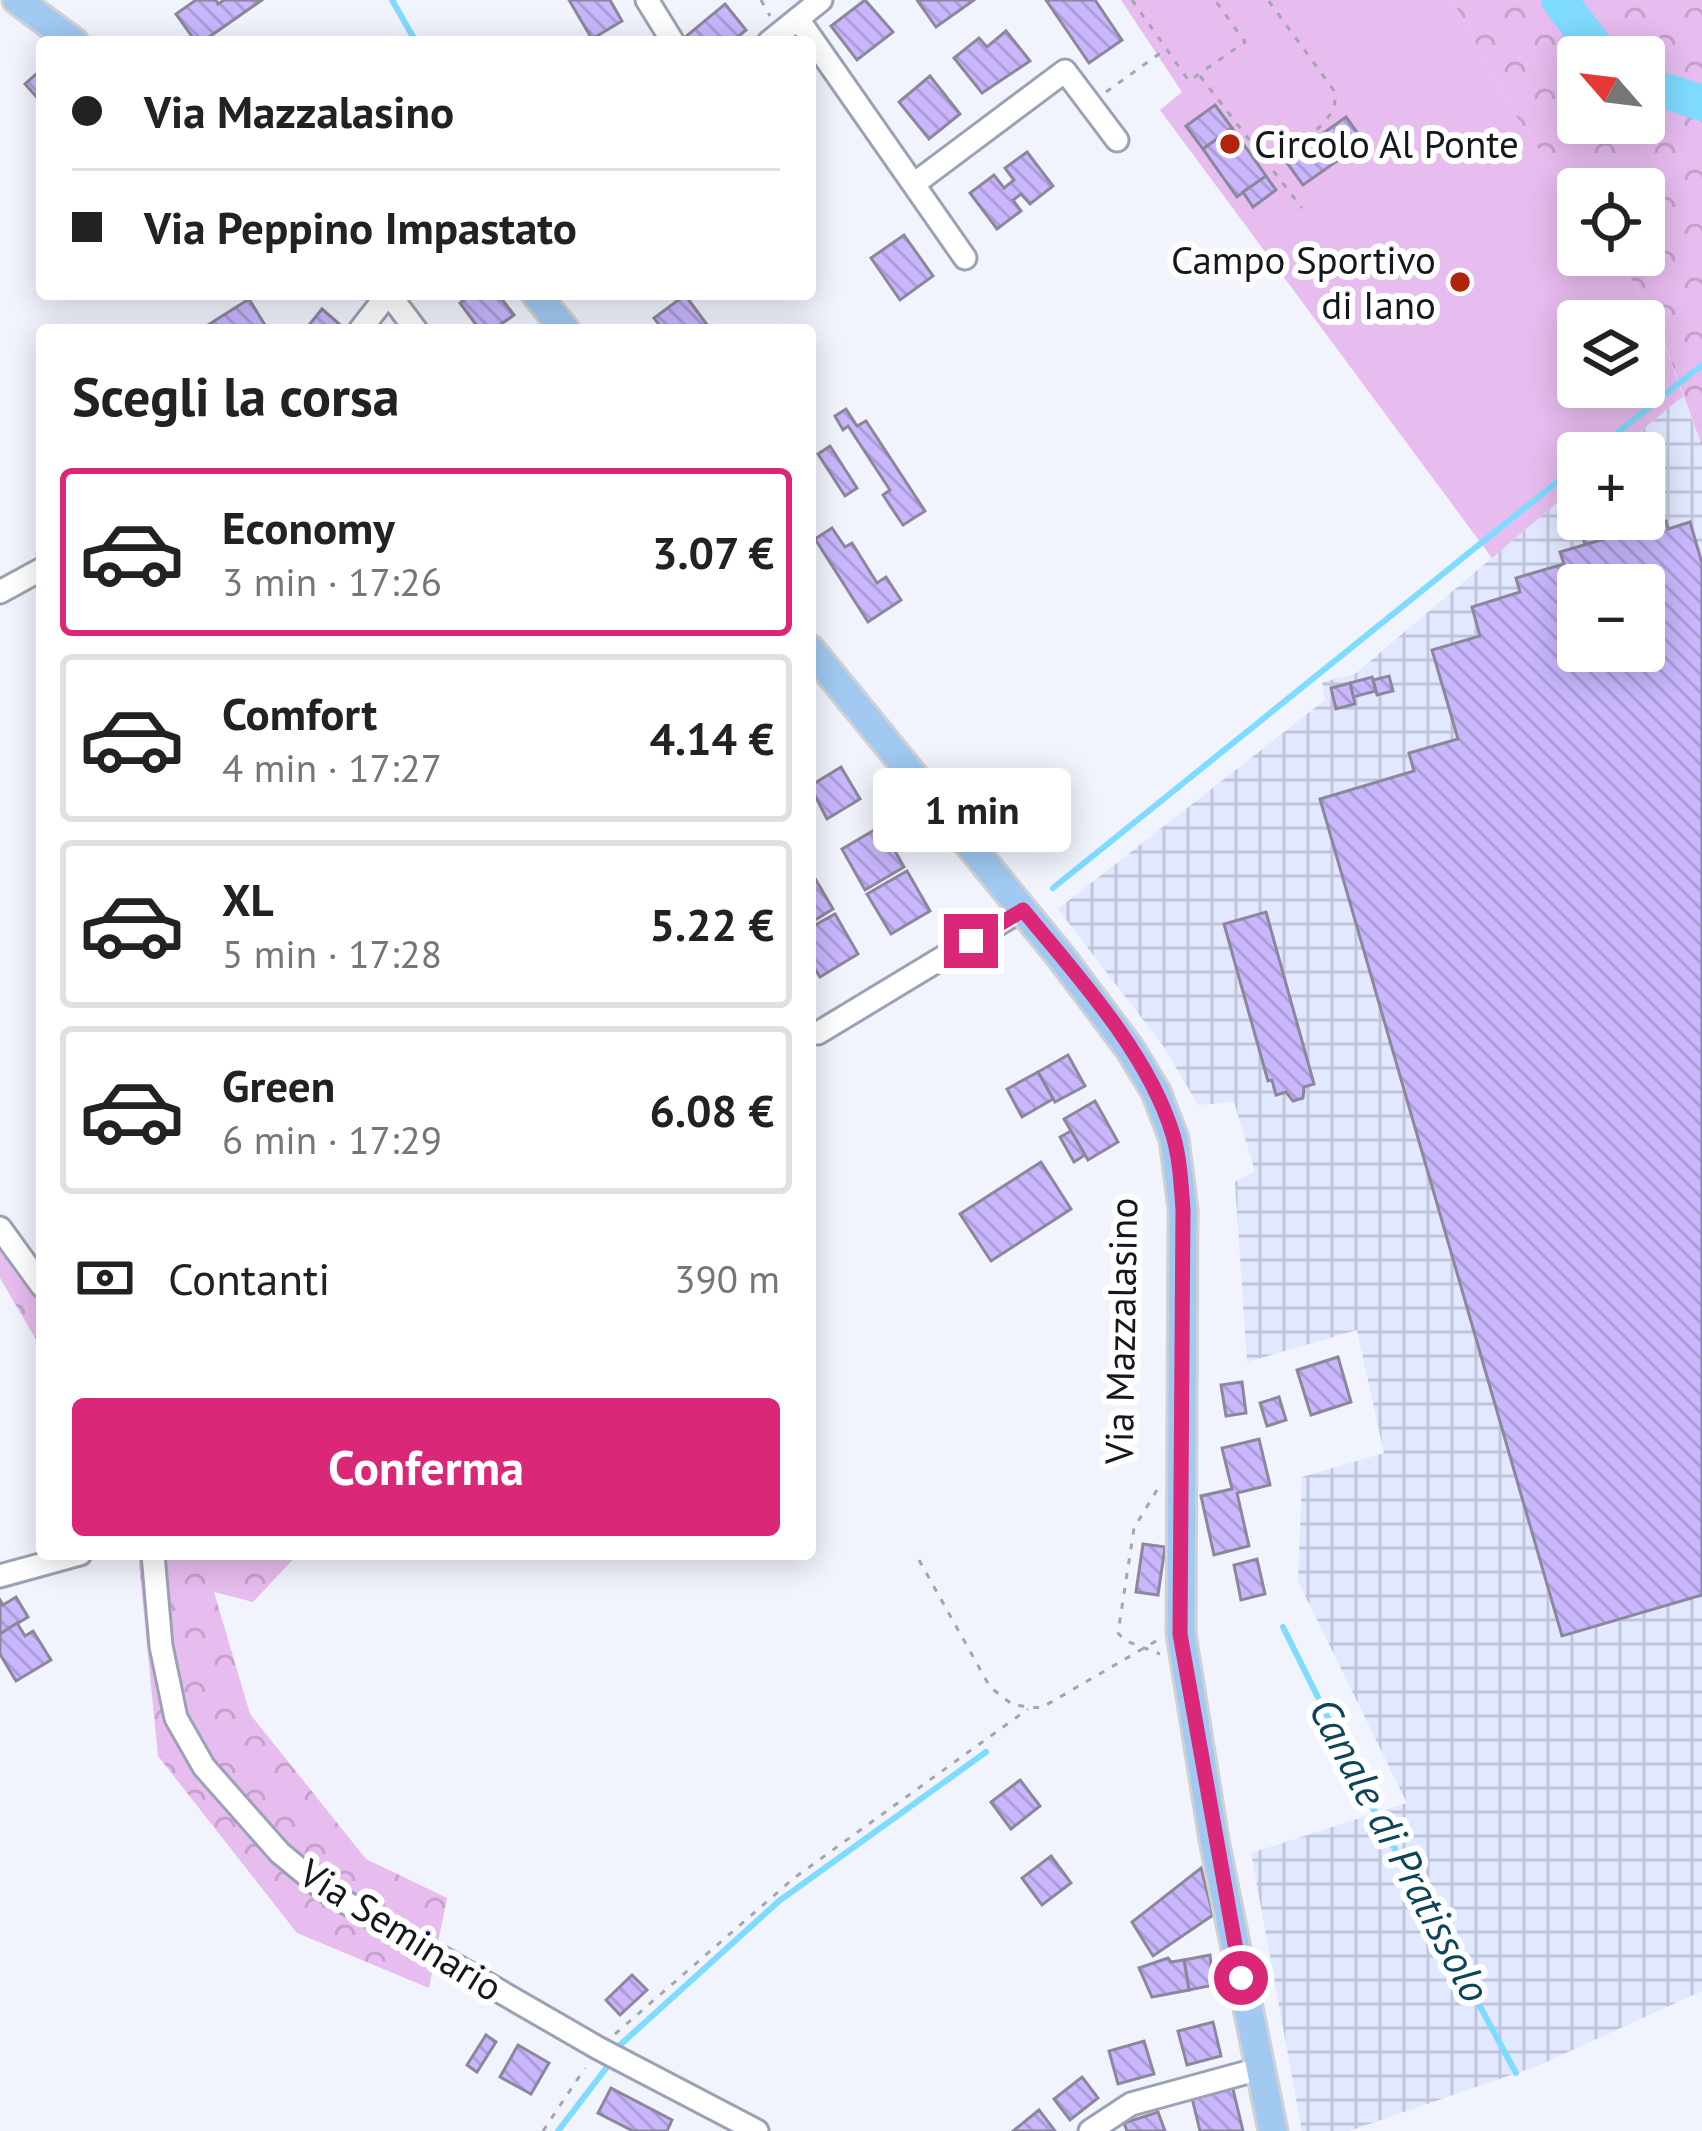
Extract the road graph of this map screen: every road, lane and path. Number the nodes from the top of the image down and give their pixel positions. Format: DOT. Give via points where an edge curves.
graph roads {
  1 [pos="17,0"];
  2 [pos="647,0"];
  3 [pos="821,0"];
  4 [pos="1132,0"];
  5 [pos="1215,0"];
  6 [pos="1268,0"];
  7 [pos="797,20"];
  8 [pos="66,36"];
  9 [pos="669,36"];
  10 [pos="777,36"];
  11 [pos="808,36"];
  12 [pos="816,47"];
  13 [pos="1166,49"];
  14 [pos="1198,74"];
  15 [pos="1090,104"];
  16 [pos="1117,140"];
  17 [pos="1267,163"];
  18 [pos="914,184"];
  19 [pos="1302,208"];
  20 [pos="965,259"];
  21 [pos="383,300"];
  22 [pos="393,300"];
  23 [pos="541,300"];
  24 [pos="365,324"];
  25 [pos="411,324"];
  26 [pos="560,324"];
  27 [pos="36,572"];
  28 [pos="0,592"];
  29 [pos="816,656"];
  30 [pos="1023,910"];
  31 [pos="818,1033"];
  32 [pos="0,1228"];
  33 [pos="36,1278"];
  34 [pos="1159,1481"];
  35 [pos="58,1560"];
  36 [pos="153,1560"];
  37 [pos="919,1560"];
  38 [pos="0,1576"];
  39 [pos="1180,1634"];
  40 [pos="1144,1646"];
  41 [pos="1165,1661"];
  42 [pos="1028,1709"];
  43 [pos="598,2048"];
  44 [pos="1259,2069"];
  45 [pos="543,2131"];
  46 [pos="757,2131"];
  47 [pos="1090,2131"];
  48 [pos="1273,2131"];
  1 -- 8 [label="main road"];
  2 -- 9 [label="street"];
  3 -- 7 [label="street"];
  4 -- 13 [label="path"];
  5 -- 14 [label="path" via="1245,42"];
  6 -- 17 [label="path" via="1336,100 1326,120"];
  7 -- 10 [label="street"];
  7 -- 11 [label="street"];
  12 -- 18 [label="street"];
  13 -- 14 [label="path" via="1190,81"];
  13 -- 15 [label="path"];
  14 -- 17 [label="path"];
  15 -- 16 [label="street"];
  15 -- 18 [label="street" via="1065,70"];
  17 -- 19 [label="path"];
  18 -- 20 [label="street"];
  21 -- 24 [label="street"];
  22 -- 25 [label="street"];
  23 -- 26 [label="main road"];
  27 -- 28 [label="street"];
  29 -- 30 [label="main road, Via Mazzalasino"];
  30 -- 31 [label="street"];
  30 -- 39 [label="main road, Via Mazzalasino" via="1130,1049 1174,1139 1183,1209"];
  32 -- 33 [label="street"];
  34 -- 40 [label="path, Via Mazzalasino" via="1134,1528 1118,1625 1120,1637"];
  35 -- 38 [label="street"];
  36 -- 43 [label="street, Via Seminario" via="176,1718 242,1814 326,1891"];
  37 -- 42 [label="path" via="990,1687"];
  39 -- 40 [label="path"];
  39 -- 44 [label="main road, Via Mazzalasino"];
  40 -- 41 [label="path, Via Mazzalasino"];
  40 -- 42 [label="path"];
  42 -- 43 [label="path" via="794,1878"];
  43 -- 45 [label="path"];
  43 -- 46 [label="street, Via Seminario"];
  44 -- 47 [label="street" via="1131,2104"];
  44 -- 48 [label="main road, Via Mazzalasino"];
}
